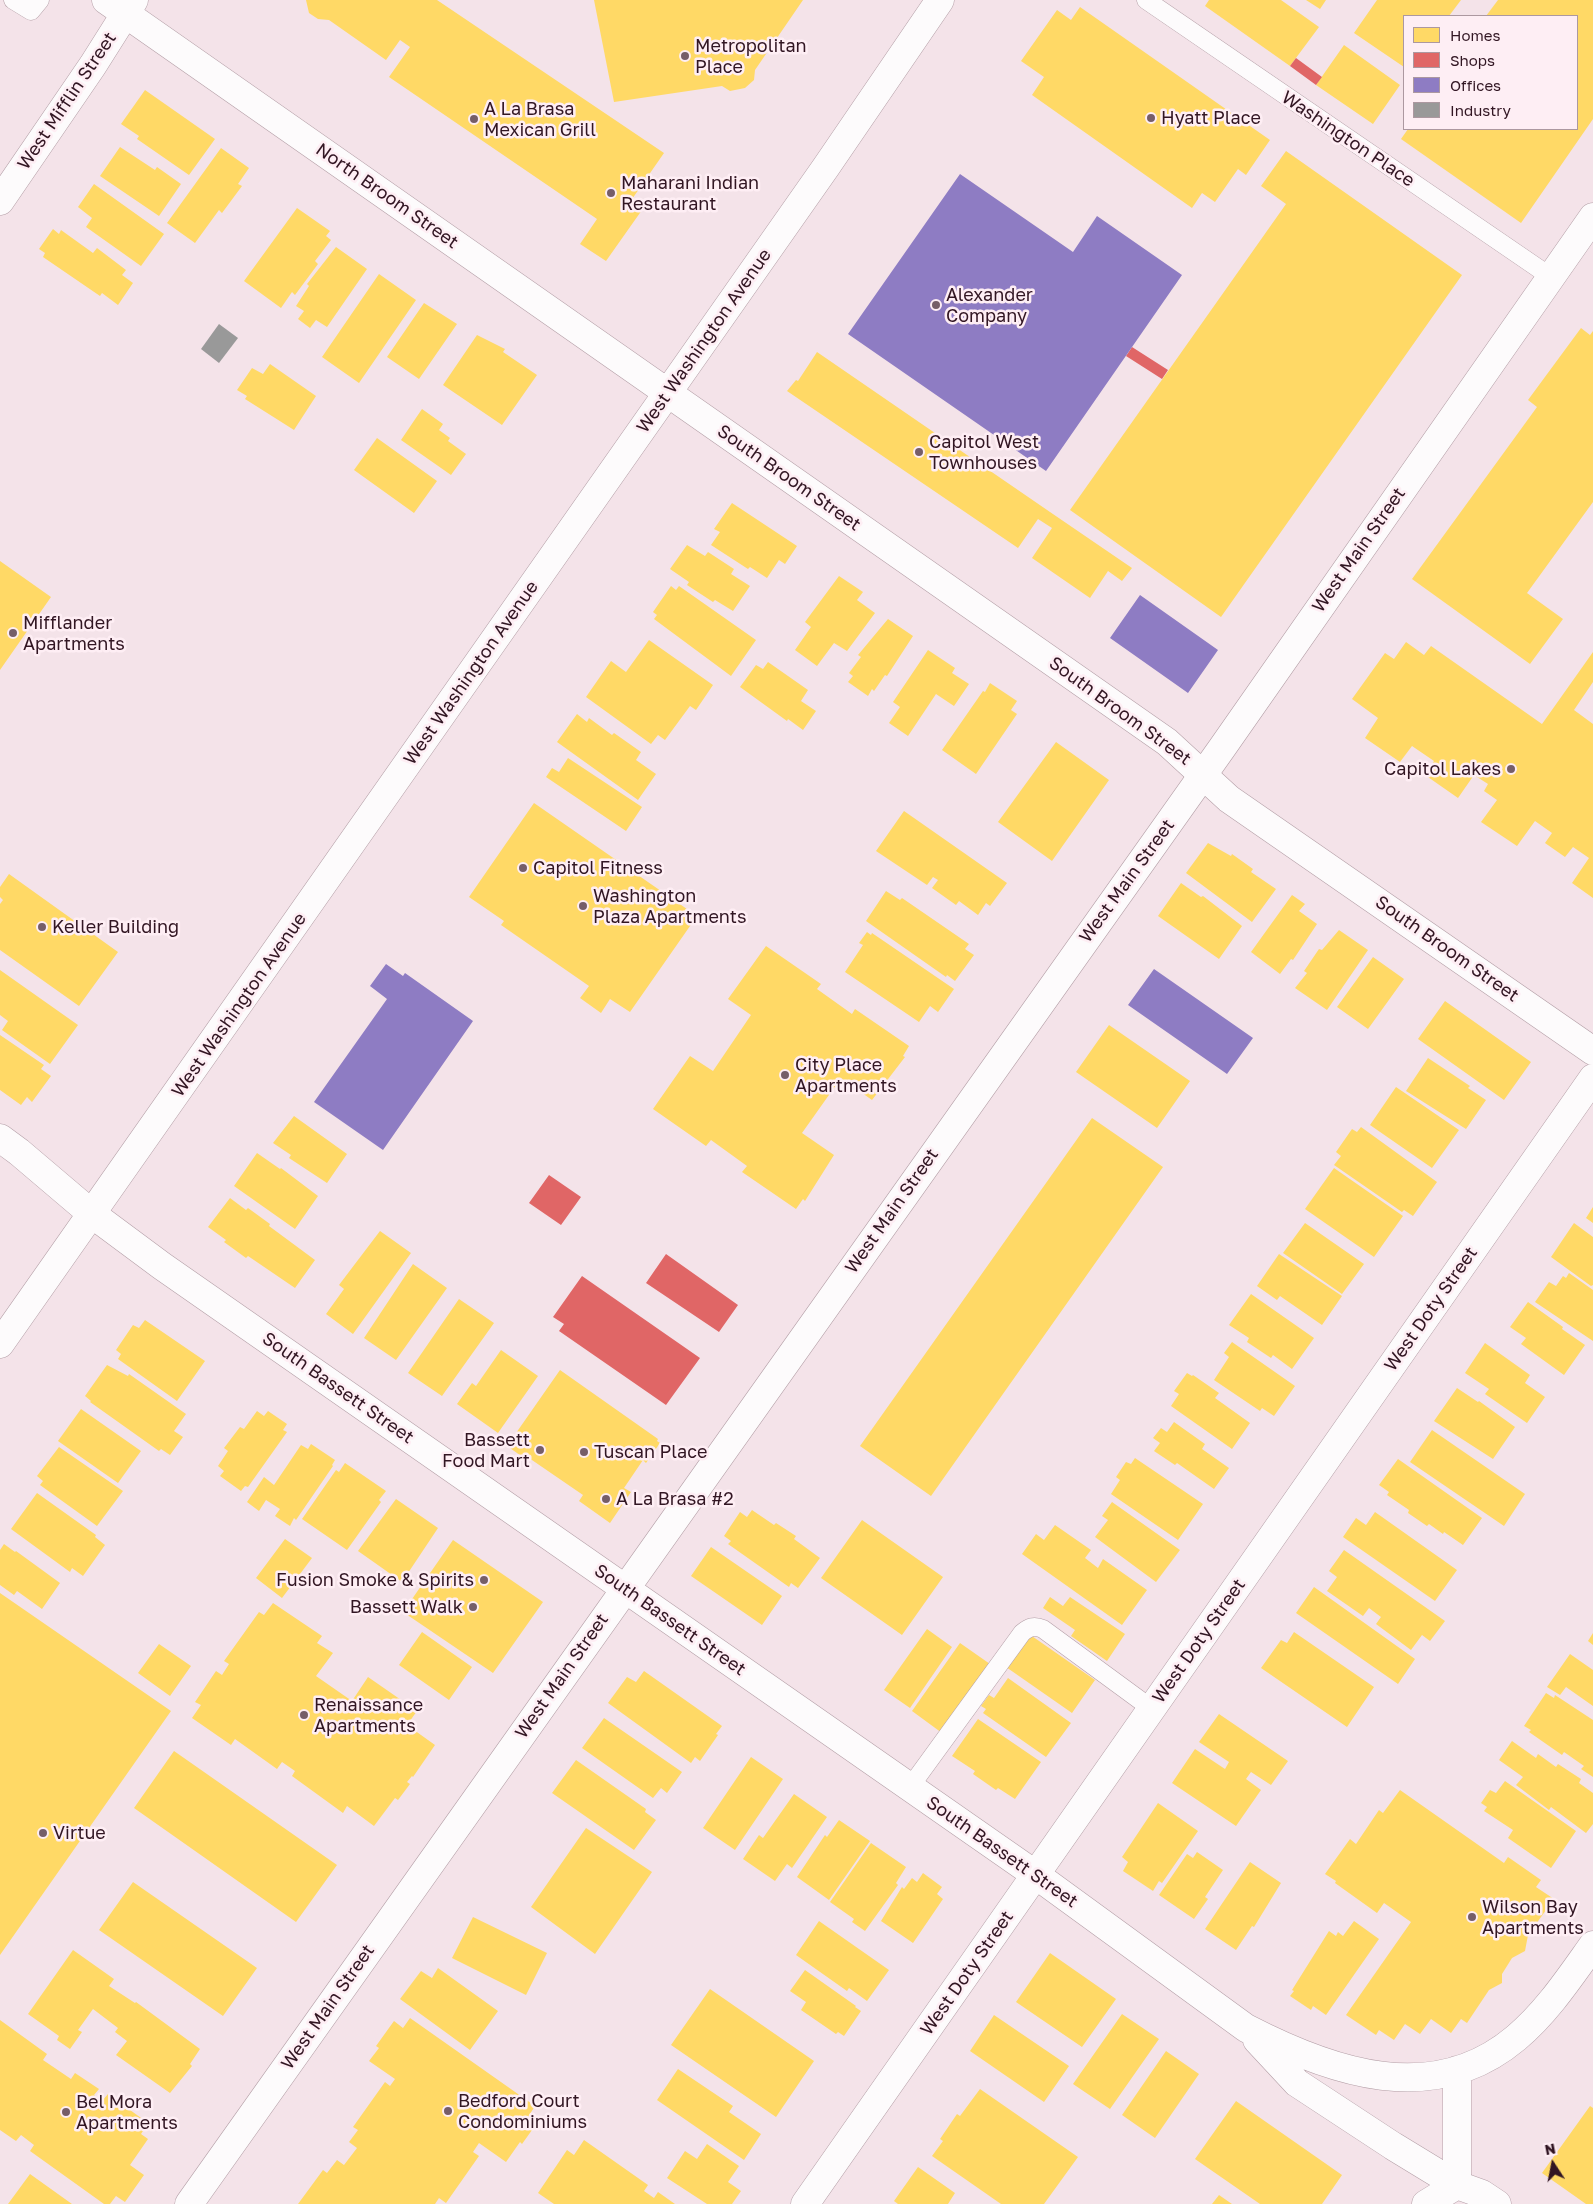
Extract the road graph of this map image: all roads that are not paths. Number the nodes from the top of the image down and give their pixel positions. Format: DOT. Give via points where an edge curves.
graph roads {
  1 [pos="13,0"];
  2 [pos="40,0"];
  3 [pos="940,0"];
  4 [pos="1146,0"];
  5 [pos="122,4"];
  6 [pos="0,201"];
  7 [pos="1593,217"];
  8 [pos="1551,277"];
  9 [pos="668,392"];
  10 [pos="1203,773"];
  11 [pos="1593,1051"];
  12 [pos="1593,1078"];
  13 [pos="0,1138"];
  14 [pos="92,1214"];
  15 [pos="0,1344"];
  16 [pos="625,1588"];
  17 [pos="1152,1708"];
  18 [pos="910,1787"];
  19 [pos="1036,1874"];
  20 [pos="1593,1944"];
  21 [pos="1246,2028"];
  22 [pos="1457,2070"];
  23 [pos="1457,2185"];
  24 [pos="189,2204"];
  25 [pos="805,2204"];
  26 [pos="1426,2204"];
  27 [pos="1497,2204"];
  1 -- 2 [label="lane" via="31,11"];
  3 -- 9 [label="street, West Washington Avenue"];
  4 -- 8 [label="lane, Washington Place"];
  5 -- 6 [label="street, West Mifflin Street" via="93,65"];
  5 -- 9 [label="street, North Broom Street"];
  7 -- 8 [label="street, West Main Street"];
  8 -- 10 [label="street, West Main Street"];
  9 -- 10 [label="street, South Broom Street" via="1167,742"];
  9 -- 14 [label="street, West Washington Avenue"];
  10 -- 11 [label="street, South Broom Street" via="1229,799"];
  10 -- 16 [label="street, West Main Street"];
  12 -- 17 [label="street, West Doty Street"];
  13 -- 14 [label="street, South Bassett Street"];
  14 -- 15 [label="street, West Washington Avenue"];
  14 -- 16 [label="street, South Bassett Street"];
  16 -- 18 [label="street, South Bassett Street"];
  16 -- 24 [label="street, West Main Street"];
  17 -- 18 [label="lane" via="1043,1629 1036,1626 1028,1628"];
  17 -- 19 [label="street, West Doty Street"];
  18 -- 19 [label="street, South Bassett Street"];
  19 -- 21 [label="street, South Bassett Street"];
  19 -- 25 [label="street, West Doty Street"];
  20 -- 22 [label="street" via="1548,2005 1516,2038 1496,2052"];
  21 -- 22 [label="street" via="1282,2047 1349,2071 1416,2078"];
  21 -- 23 [label="street" via="1297,2083"];
  22 -- 23 [label="street"];
  23 -- 26 [label="street"];
  23 -- 27 [label="street" via="1482,2194"];
}
